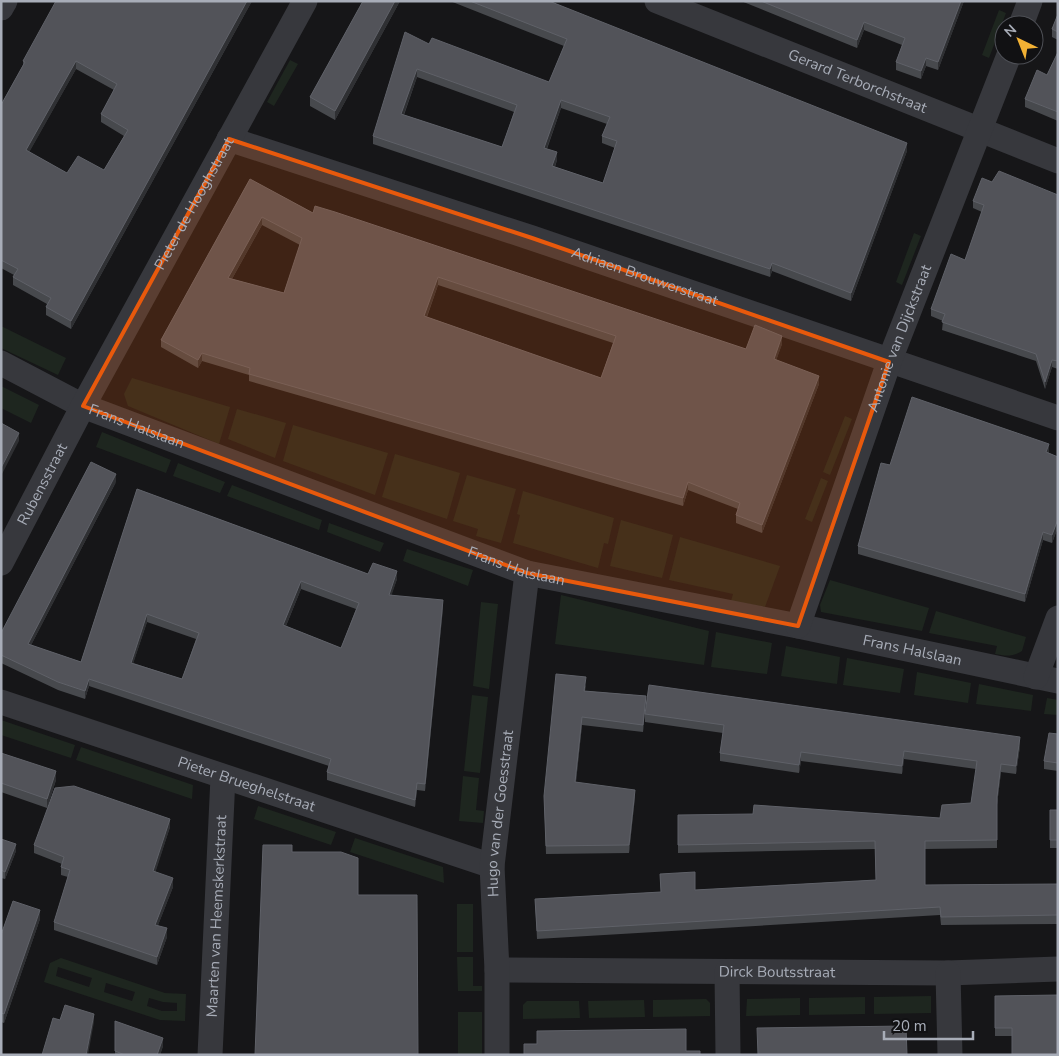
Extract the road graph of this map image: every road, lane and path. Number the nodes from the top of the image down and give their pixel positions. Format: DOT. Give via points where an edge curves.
graph roads {
  1 [pos="5,1"];
  2 [pos="305,1"];
  3 [pos="657,1"];
  4 [pos="1030,1"];
  5 [pos="1,8"];
  6 [pos="1025,15"];
  7 [pos="1005,65"];
  8 [pos="980,130"];
  9 [pos="229,139"];
  10 [pos="1058,161"];
  11 [pos="888,362"];
  12 [pos="1,363"];
  13 [pos="84,406"];
  14 [pos="1058,418"];
  15 [pos="1,563"];
  16 [pos="527,572"];
  17 [pos="1058,618"];
  18 [pos="798,626"];
  19 [pos="1047,679"];
  20 [pos="1,702"];
  21 [pos="223,777"];
  22 [pos="492,866"];
  23 [pos="1058,969"];
  24 [pos="497,970"];
  25 [pos="727,972"];
  26 [pos="948,973"];
  27 [pos="210,1055"];
  28 [pos="497,1055"];
  29 [pos="728,1055"];
  30 [pos="950,1055"];
  1 -- 5 [label="street"];
  2 -- 9 [label="street, Pieter de Hooghstraat"];
  3 -- 8 [label="street, Gerard Terborchstraat"];
  4 -- 6 [label="street"];
  7 -- 8 [label="street, Antonie van Dijckstraat"];
  8 -- 10 [label="street, Gerard Terborchstraat"];
  8 -- 11 [label="street, Antonie van Dijckstraat"];
  9 -- 11 [label="street, Adriaen Brouwerstraat" via="532,238"];
  9 -- 13 [label="street, Pieter de Hooghstraat"];
  11 -- 14 [label="street, Adriaen Brouwerstraat"];
  11 -- 18 [label="street, Antonie van Dijckstraat"];
  12 -- 13 [label="street, Frans Halslaan"];
  13 -- 15 [label="street, Rubensstraat"];
  13 -- 16 [label="street, Frans Halslaan"];
  16 -- 18 [label="street, Frans Halslaan"];
  16 -- 22 [label="street, Hugo van der Goesstraat"];
  17 -- 19 [label="street"];
  18 -- 19 [label="street, Frans Halslaan"];
  20 -- 21 [label="street, Pieter Brueghelstraat"];
  21 -- 22 [label="street, Pieter Brueghelstraat"];
  21 -- 27 [label="street, Maarten van Heemskerkstraat"];
  22 -- 24 [label="street, Hugo van der Goesstraat"];
  23 -- 26 [label="street, Dirck Boutsstraat"];
  24 -- 25 [label="street, Dirck Boutsstraat"];
  24 -- 28 [label="street, Hugo van der Goesstraat"];
  25 -- 26 [label="street, Dirck Boutsstraat"];
  25 -- 29 [label="street"];
  26 -- 30 [label="street"];
}
